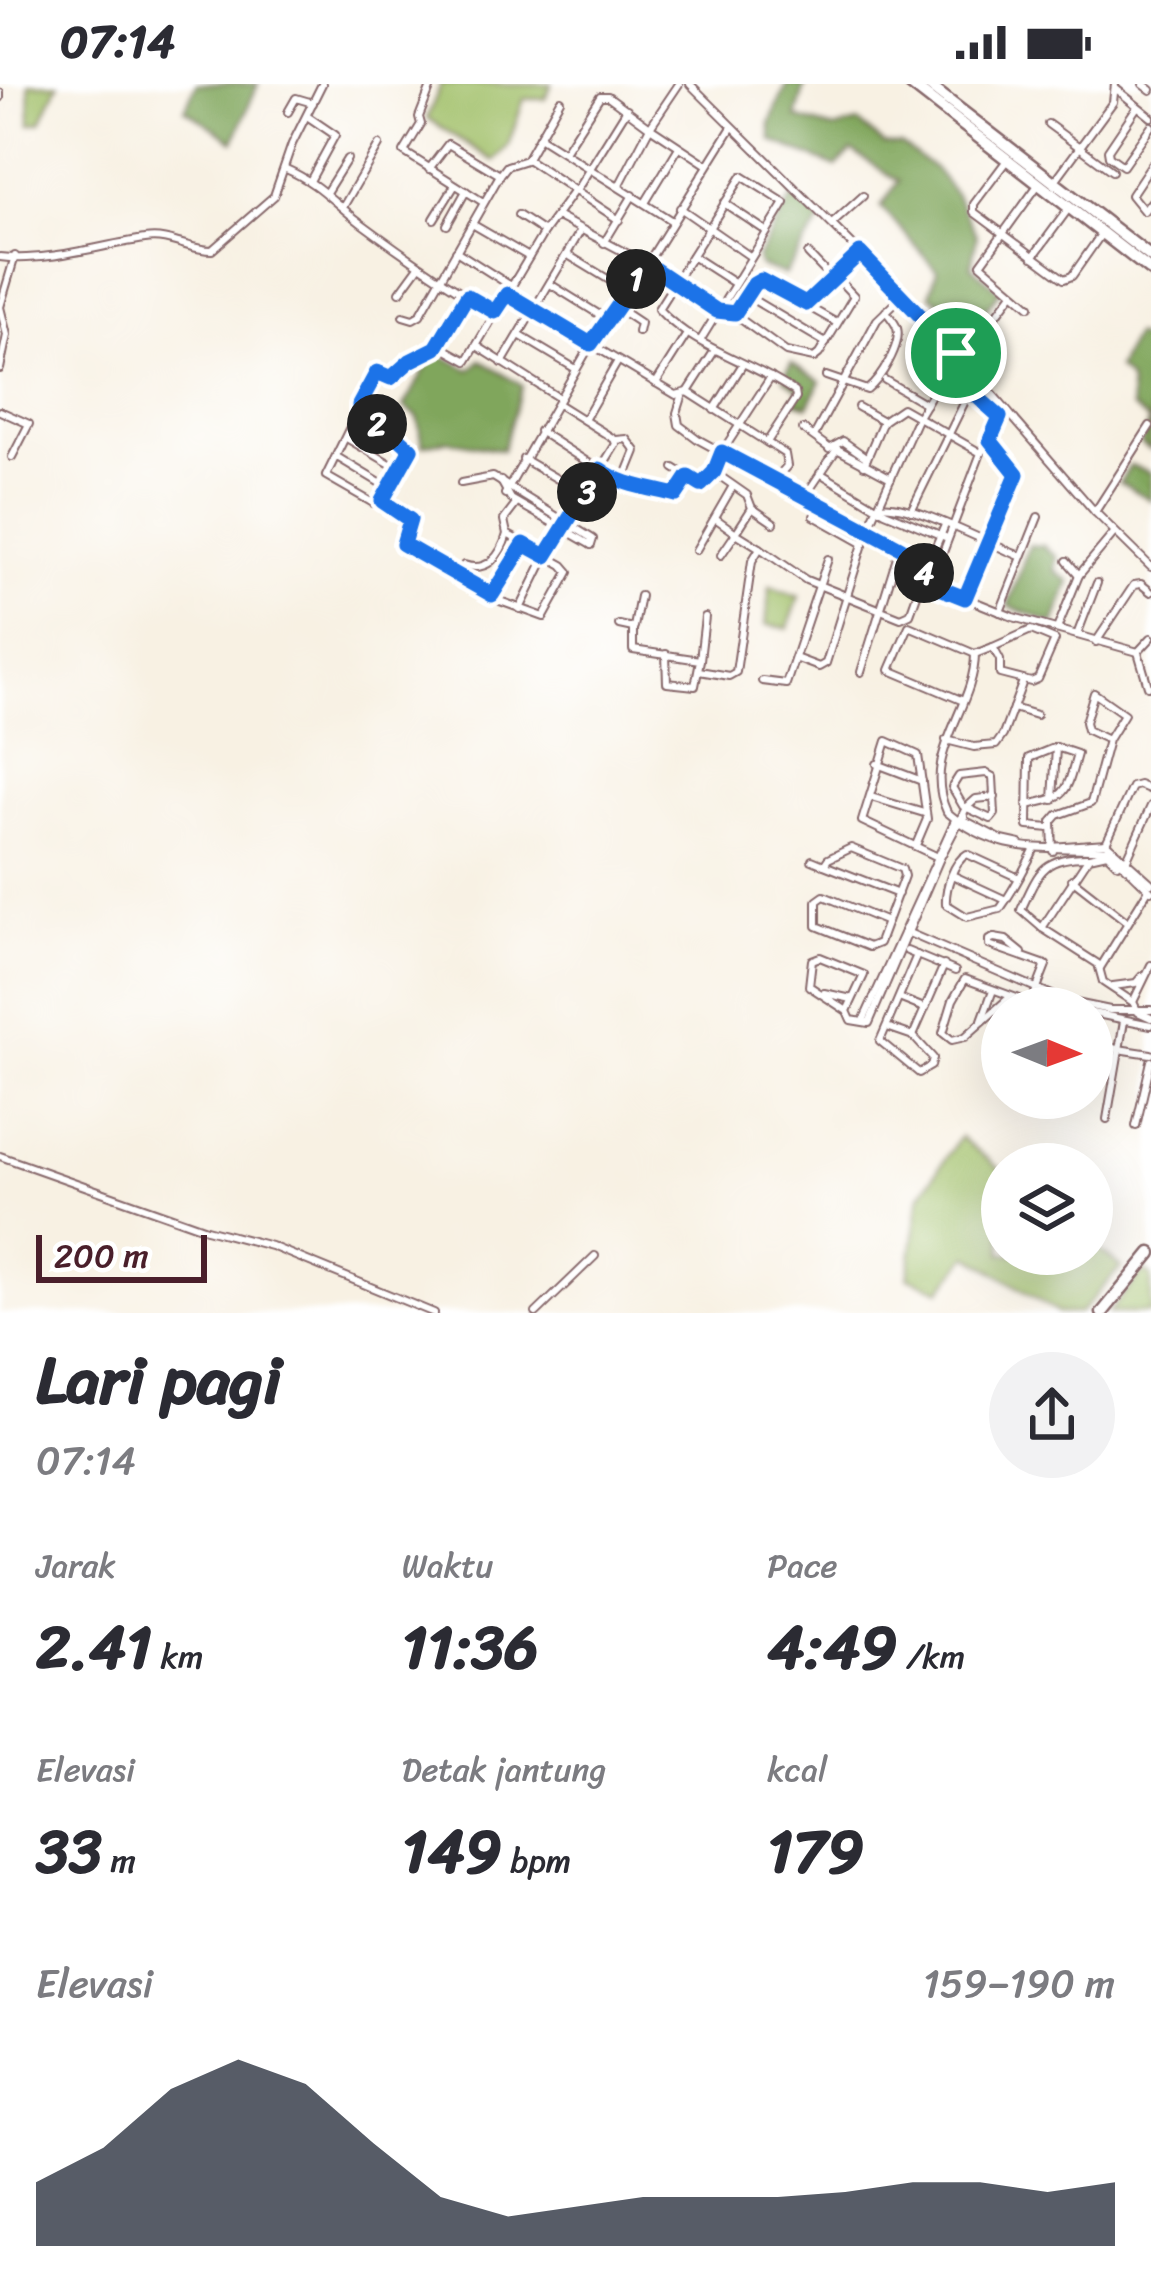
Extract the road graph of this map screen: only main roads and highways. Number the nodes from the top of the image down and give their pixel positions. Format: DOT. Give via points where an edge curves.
graph roads {
  1 [pos="910,84"];
  2 [pos="927,84"];
  3 [pos="1027,168"];
  4 [pos="1151,257"];
  5 [pos="1151,271"];
  6 [pos="1151,1253"];
  7 [pos="1102,1313"];
  1 -- 3 [label="highway"];
  2 -- 3 [label="highway"];
  3 -- 4 [label="highway"];
  3 -- 5 [label="highway"];
  6 -- 7 [label="highway"];
}
